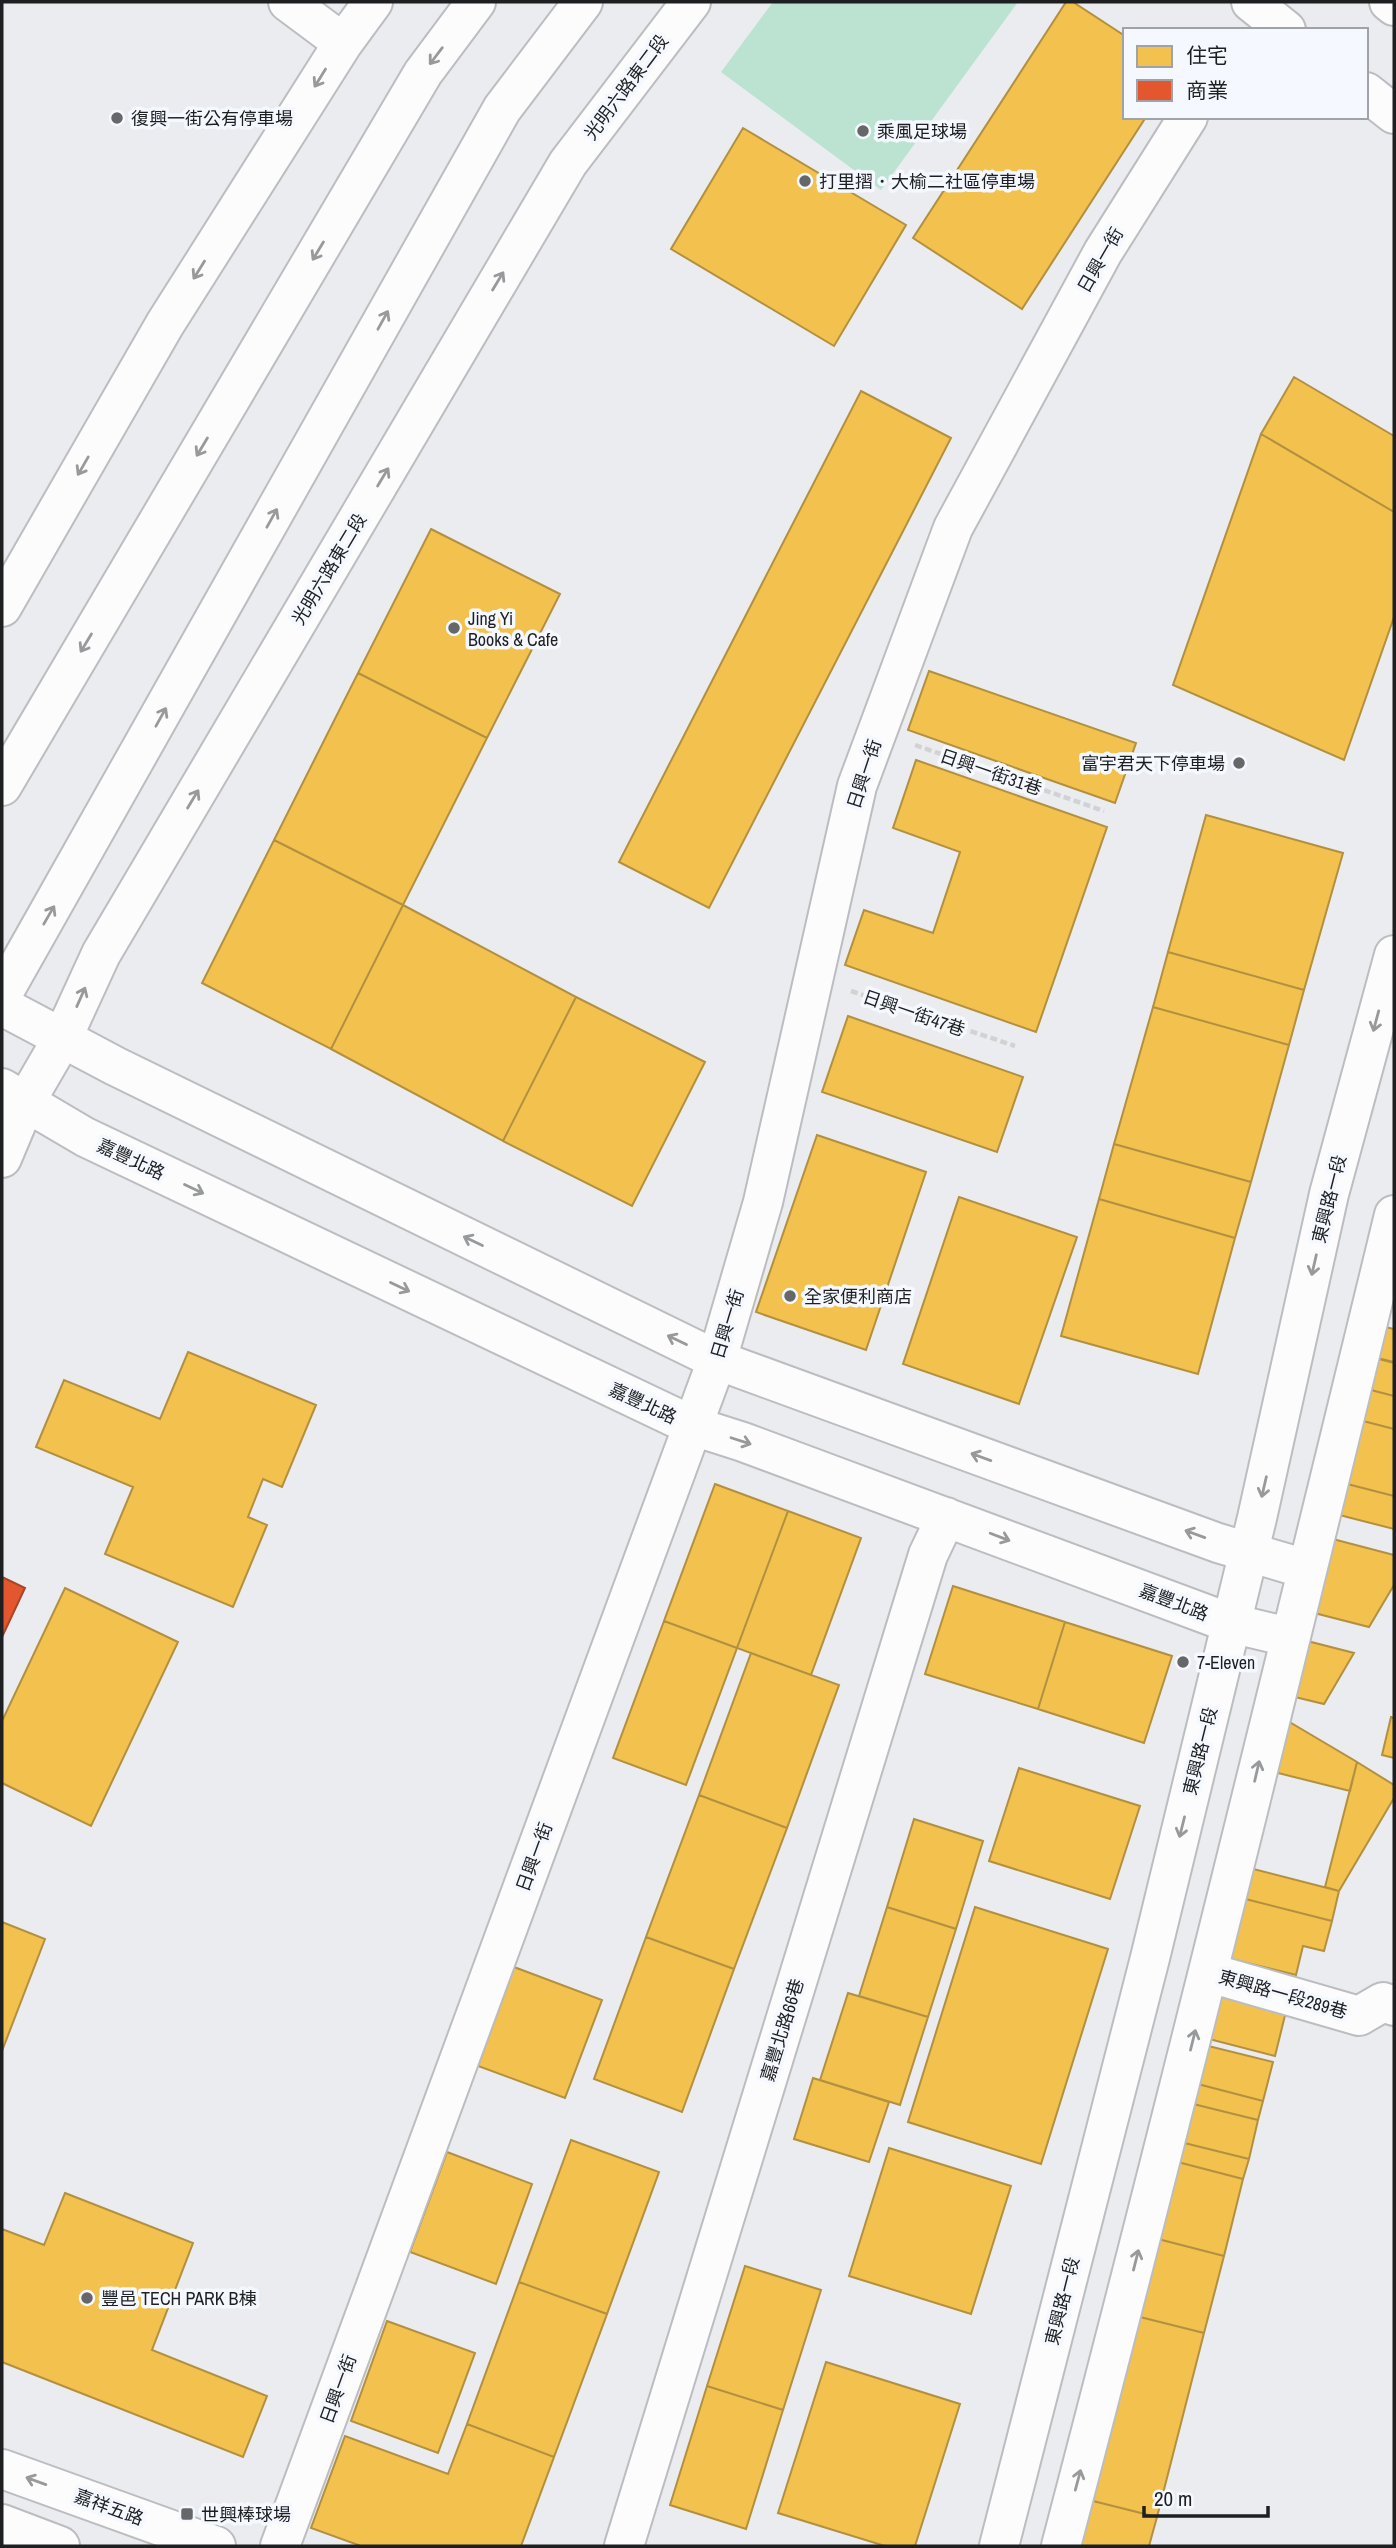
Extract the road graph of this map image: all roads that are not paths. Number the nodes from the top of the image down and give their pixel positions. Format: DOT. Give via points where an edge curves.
graph roads {
  1 [pos="288,2"];
  2 [pos="373,2"];
  3 [pos="477,2"];
  4 [pos="583,2"];
  5 [pos="691,2"];
  6 [pos="1389,2"];
  7 [pos="1394,6"];
  8 [pos="1250,13"];
  9 [pos="1282,28"];
  10 [pos="343,43"];
  11 [pos="1368,94"];
  12 [pos="1394,114"];
  13 [pos="1187,119"];
  14 [pos="2,607"];
  15 [pos="2,786"];
  16 [pos="1394,955"];
  17 [pos="2,995"];
  18 [pos="2,1006"];
  19 [pos="62,1039"];
  20 [pos="14,1094"];
  21 [pos="2,1158"];
  22 [pos="1394,1214"];
  23 [pos="717,1360"];
  24 [pos="693,1426"];
  25 [pos="946,1517"];
  26 [pos="1247,1552"];
  27 [pos="1307,1569"];
  28 [pos="1230,1623"];
  29 [pos="1289,1637"];
  30 [pos="1210,1973"];
  31 [pos="1394,2006"];
  32 [pos="2,2469"];
  33 [pos="2,2524"];
  34 [pos="60,2546"];
  35 [pos="216,2546"];
  36 [pos="280,2546"];
  37 [pos="624,2546"];
  38 [pos="999,2546"];
  39 [pos="1060,2546"];
  1 -- 10 [label="street"];
  2 -- 10 [label="street"];
  3 -- 15 [label="street, one-way" via="423,73"];
  17 -- 4 [label="street, one-way" via="502,109"];
  19 -- 5 [label="street, 光明六路東二段, one-way" via="101,954 568,163"];
  6 -- 7 [label="street"];
  8 -- 9 [label="street"];
  10 -- 14 [label="street, one-way" via="165,324"];
  11 -- 12 [label="street"];
  13 -- 23 [label="street, 日興一街" via="1103,252 953,528 857,786 763,1202"];
  16 -- 26 [label="street, 東興路一段, one-way" via="1329,1194"];
  18 -- 19 [label="street"];
  19 -- 20 [label="street, 光明六路東二段"];
  23 -- 19 [label="street, one-way"];
  20 -- 21 [label="street, 光明六路東二段"];
  20 -- 24 [label="street, 嘉豐北路, one-way" via="85,1137"];
  22 -- 27 [label="street"];
  23 -- 24 [label="street, 日興一街"];
  26 -- 23 [label="street, one-way"];
  24 -- 25 [label="street, 嘉豐北路, one-way"];
  24 -- 36 [label="street, 日興一街"];
  25 -- 28 [label="street, 嘉豐北路, one-way"];
  25 -- 37 [label="street, 嘉豐北路66巷" via="928,1555"];
  26 -- 27 [label="street"];
  26 -- 28 [label="street, 東興路一段"];
  27 -- 29 [label="street"];
  28 -- 29 [label="street, 嘉豐北路"];
  28 -- 38 [label="street, 東興路一段, one-way" via="1150,1958"];
  30 -- 29 [label="street, one-way"];
  30 -- 31 [label="street, 東興路一段289巷" via="1359,2016 1383,2002"];
  39 -- 30 [label="street, one-way"];
  35 -- 32 [label="street, 嘉祥五路, one-way"];
  33 -- 34 [label="street"];
}
